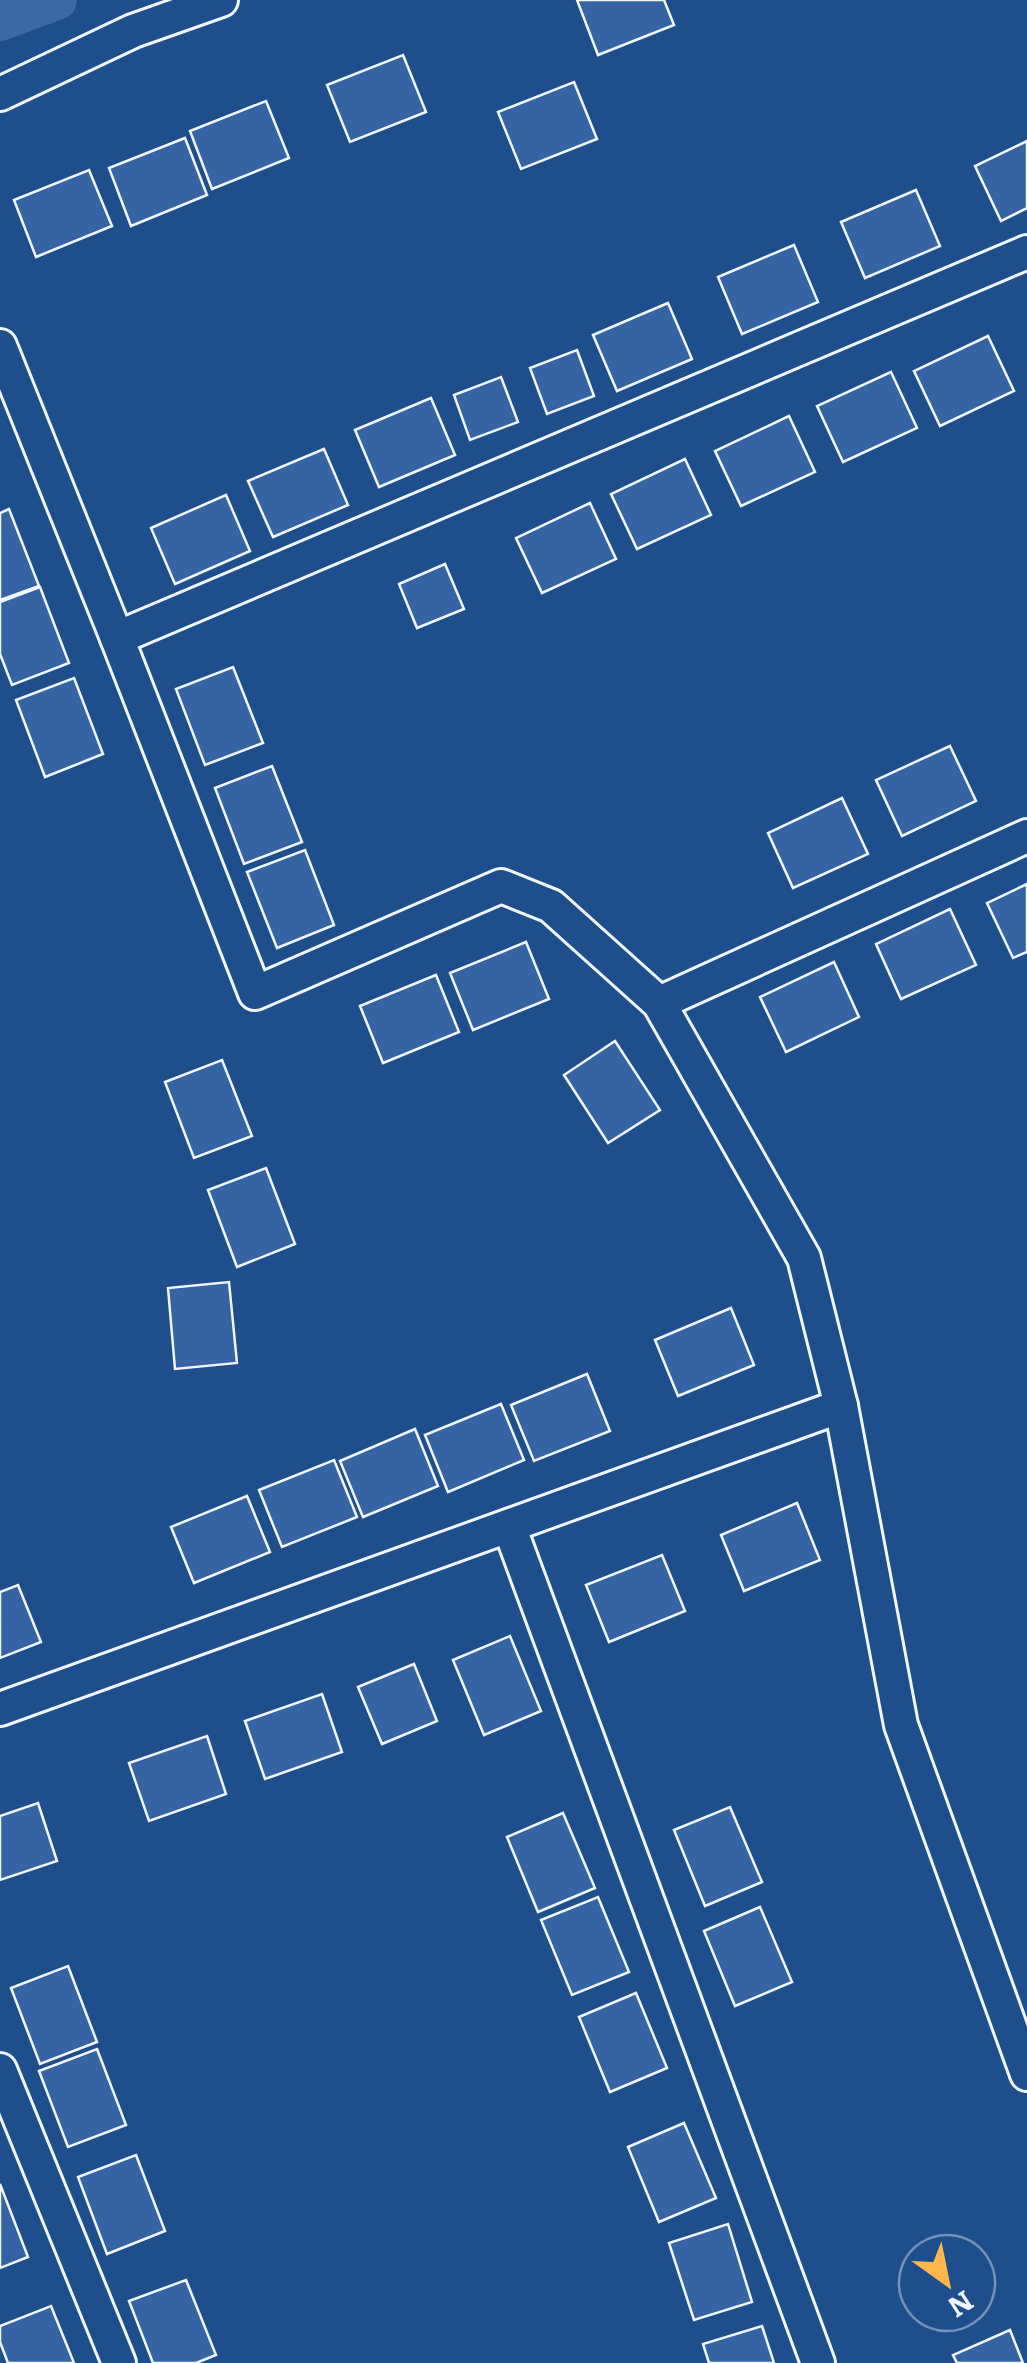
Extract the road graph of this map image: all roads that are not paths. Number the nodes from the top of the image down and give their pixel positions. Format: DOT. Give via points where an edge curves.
graph roads {
  1 [pos="221,0"];
  2 [pos="0,94"];
  3 [pos="1027,252"];
  4 [pos="0,346"];
  5 [pos="117,638"];
  6 [pos="1027,836"];
  7 [pos="659,1003"];
  8 [pos="841,1406"];
  9 [pos="509,1526"];
  10 [pos="0,1709"];
  11 [pos="0,2070"];
  12 [pos="1027,2074"];
  13 [pos="119,2363"];
  14 [pos="818,2363"];
  1 -- 2 [label="street" via="133,31"];
  3 -- 5 [label="street"];
  4 -- 5 [label="street"];
  5 -- 7 [label="street" via="255,993 501,886 551,906"];
  6 -- 7 [label="street"];
  7 -- 8 [label="street" via="804,1258"];
  8 -- 9 [label="street"];
  8 -- 12 [label="street" via="901,1725"];
  9 -- 10 [label="street"];
  9 -- 14 [label="street"];
  11 -- 13 [label="street"];
}
